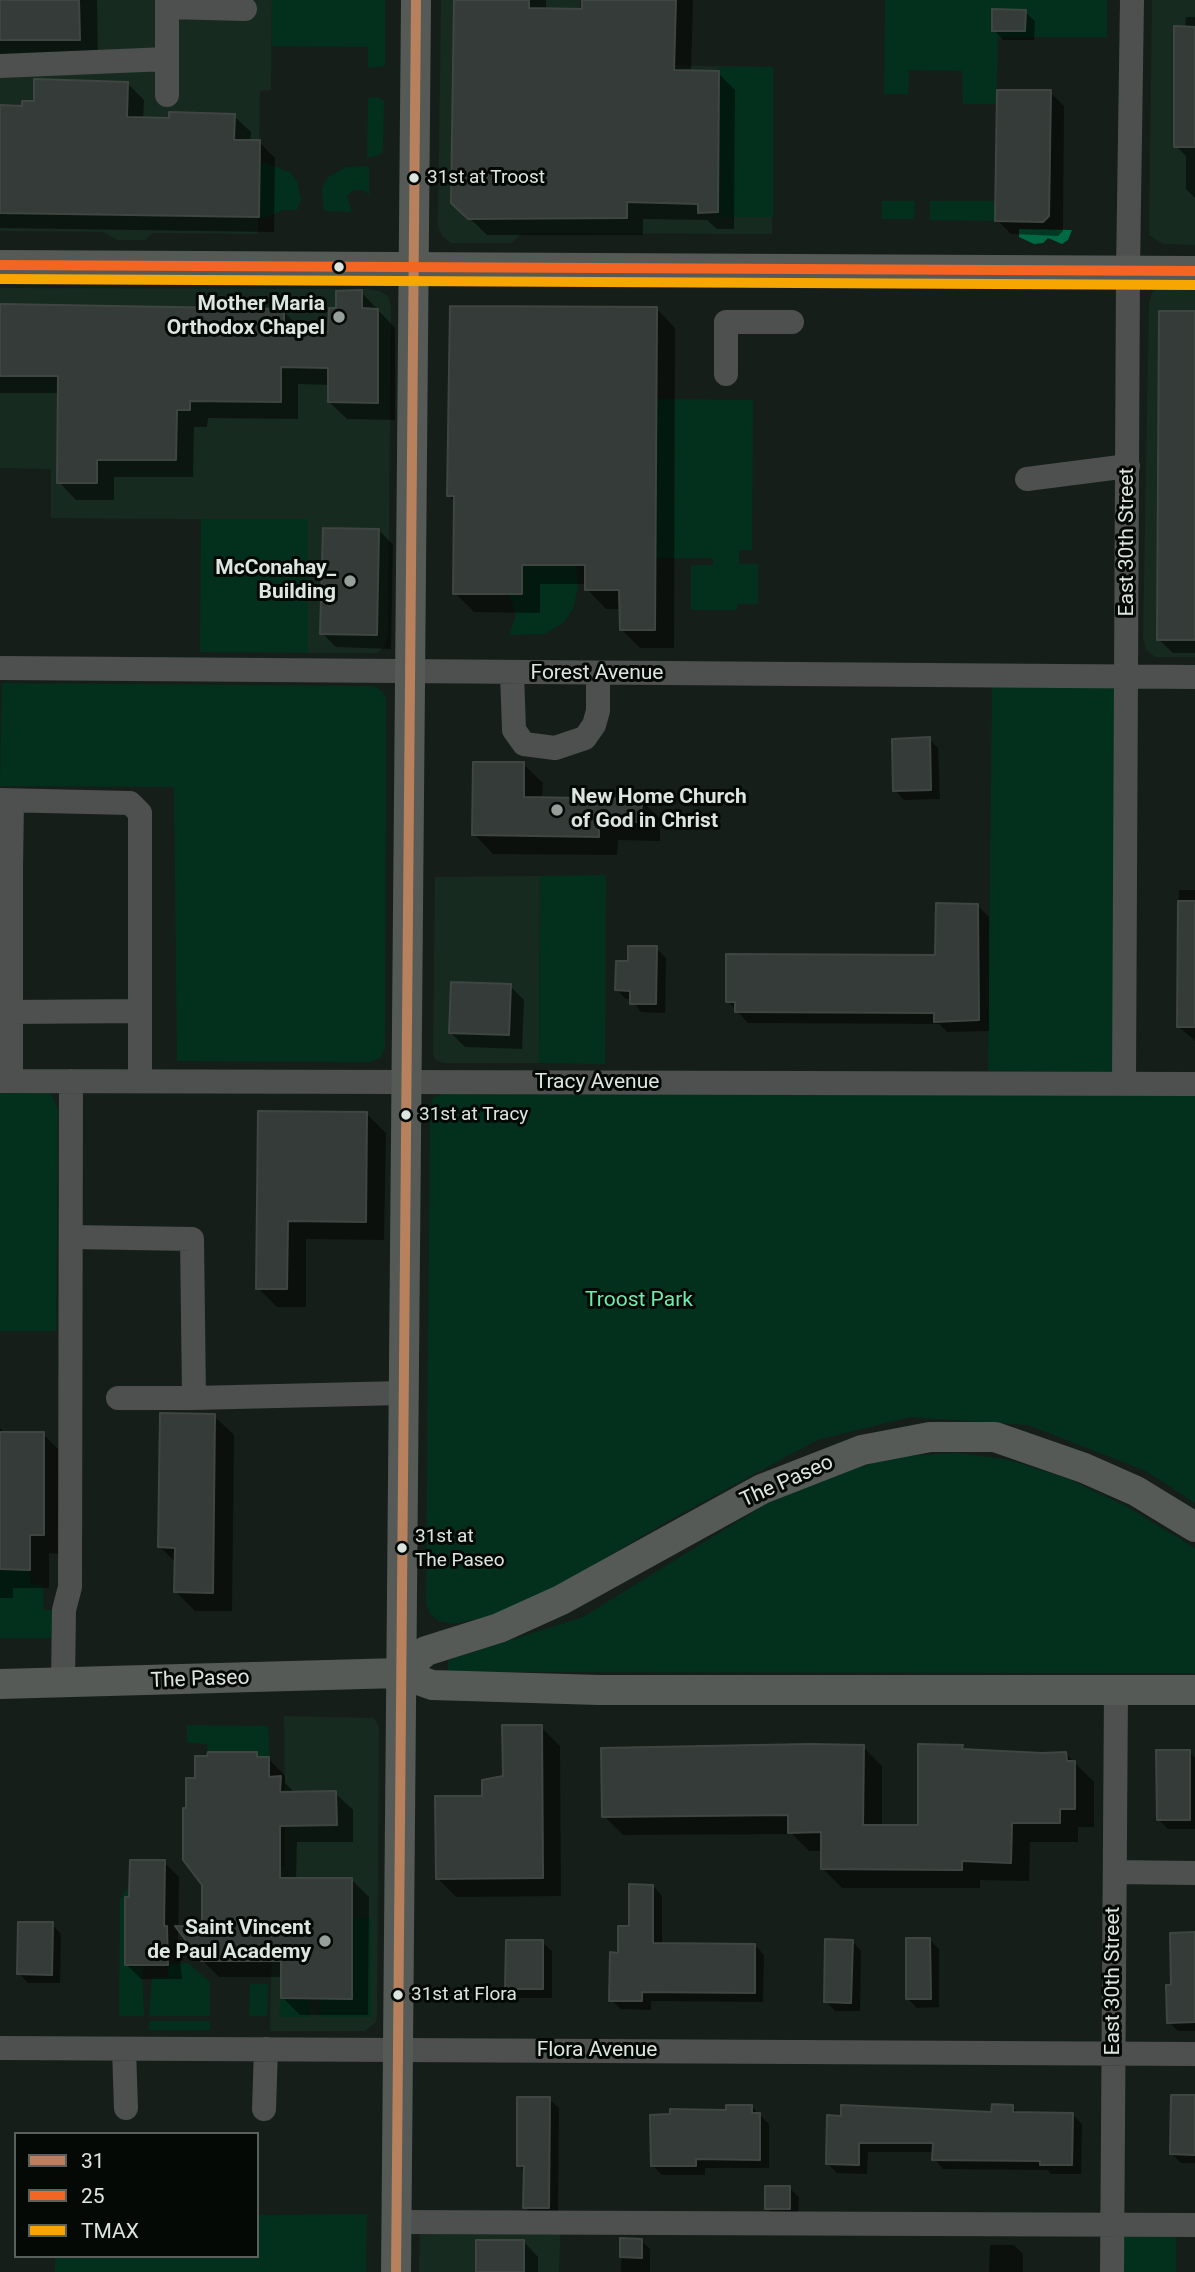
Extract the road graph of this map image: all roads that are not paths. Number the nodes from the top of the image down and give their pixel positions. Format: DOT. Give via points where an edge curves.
graph roads {
  1 [pos="416,0"];
  2 [pos="1132,0"];
  3 [pos="167,3"];
  4 [pos="245,9"];
  5 [pos="167,59"];
  6 [pos="0,66"];
  7 [pos="167,95"];
  8 [pos="0,265"];
  9 [pos="413,269"];
  10 [pos="1128,271"];
  11 [pos="1195,271"];
  12 [pos="792,322"];
  13 [pos="726,373"];
  14 [pos="1128,466"];
  15 [pos="1027,479"];
  16 [pos="0,668"];
  17 [pos="410,672"];
  18 [pos="512,673"];
  19 [pos="598,673"];
  20 [pos="1128,677"];
  21 [pos="1195,677"];
  22 [pos="6,801"];
  23 [pos="6,867"];
  24 [pos="140,1011"];
  25 [pos="11,1012"];
  26 [pos="5,1081"];
  27 [pos="71,1081"];
  28 [pos="140,1081"];
  29 [pos="406,1082"];
  30 [pos="1124,1084"];
  31 [pos="1195,1084"];
  32 [pos="71,1237"];
  33 [pos="402,1393"];
  34 [pos="118,1398"];
  35 [pos="194,1398"];
  36 [pos="1195,1527"];
  37 [pos="399,1673"];
  38 [pos="63,1683"];
  39 [pos="0,1684"];
  40 [pos="1116,1690"];
  41 [pos="1195,1690"];
  42 [pos="1115,1872"];
  43 [pos="1195,1873"];
  44 [pos="0,2048"];
  45 [pos="124,2049"];
  46 [pos="266,2049"];
  47 [pos="397,2050"];
  48 [pos="1114,2054"];
  49 [pos="1195,2054"];
  50 [pos="126,2108"];
  51 [pos="264,2109"];
  52 [pos="396,2222"];
  53 [pos="1112,2225"];
  54 [pos="1195,2225"];
  55 [pos="396,2272"];
  56 [pos="1112,2272"];
  1 -- 9 [label="main road"];
  2 -- 10 [label="street, East 30th Street"];
  3 -- 4 [label="street"];
  3 -- 5 [label="street"];
  5 -- 6 [label="street"];
  5 -- 7 [label="street"];
  8 -- 9 [label="main road"];
  9 -- 10 [label="main road"];
  9 -- 17 [label="main road"];
  10 -- 11 [label="main road"];
  10 -- 14 [label="street, East 30th Street"];
  12 -- 13 [label="street" via="726,322"];
  14 -- 15 [label="street"];
  14 -- 20 [label="street, East 30th Street"];
  16 -- 17 [label="street, Forest Avenue"];
  17 -- 18 [label="street, Forest Avenue"];
  17 -- 29 [label="main road"];
  18 -- 19 [label="street, Forest Avenue"];
  18 -- 19 [label="street" via="514,730 524,744 555,748 585,738 594,724"];
  19 -- 20 [label="street, Forest Avenue"];
  20 -- 21 [label="street, Forest Avenue"];
  20 -- 30 [label="street, East 30th Street"];
  22 -- 23 [label="street"];
  22 -- 24 [label="street" via="130,803 140,813"];
  23 -- 25 [label="street"];
  24 -- 25 [label="street"];
  24 -- 28 [label="street"];
  25 -- 26 [label="street"];
  26 -- 27 [label="street, Tracy Avenue"];
  27 -- 28 [label="street, Tracy Avenue"];
  27 -- 32 [label="street"];
  28 -- 29 [label="street, Tracy Avenue"];
  29 -- 30 [label="street, Tracy Avenue"];
  29 -- 33 [label="main road"];
  30 -- 31 [label="street, Tracy Avenue"];
  32 -- 35 [label="street" via="192,1239"];
  32 -- 38 [label="street" via="70,1587 64,1610"];
  33 -- 35 [label="street"];
  33 -- 37 [label="main road"];
  34 -- 35 [label="street"];
  36 -- 37 [label="main road, The Paseo" via="1126,1486 995,1437 930,1437 862,1450 762,1489 561,1600 499,1628 426,1651"];
  37 -- 38 [label="main road, The Paseo"];
  37 -- 40 [label="main road, The Paseo" via="432,1685 599,1689"];
  37 -- 47 [label="main road"];
  38 -- 39 [label="main road, The Paseo"];
  40 -- 41 [label="main road, The Paseo"];
  40 -- 42 [label="street, East 30th Street"];
  42 -- 43 [label="street"];
  42 -- 48 [label="street, East 30th Street"];
  44 -- 45 [label="street, Flora Avenue"];
  45 -- 46 [label="street, Flora Avenue"];
  45 -- 50 [label="street"];
  46 -- 47 [label="street, Flora Avenue"];
  46 -- 51 [label="street"];
  47 -- 48 [label="street, Flora Avenue"];
  47 -- 52 [label="main road"];
  48 -- 49 [label="street, Flora Avenue"];
  48 -- 53 [label="street, East 30th Street"];
  52 -- 53 [label="street"];
  52 -- 55 [label="main road"];
  53 -- 54 [label="street"];
  53 -- 56 [label="street, East 30th Street"];
}
